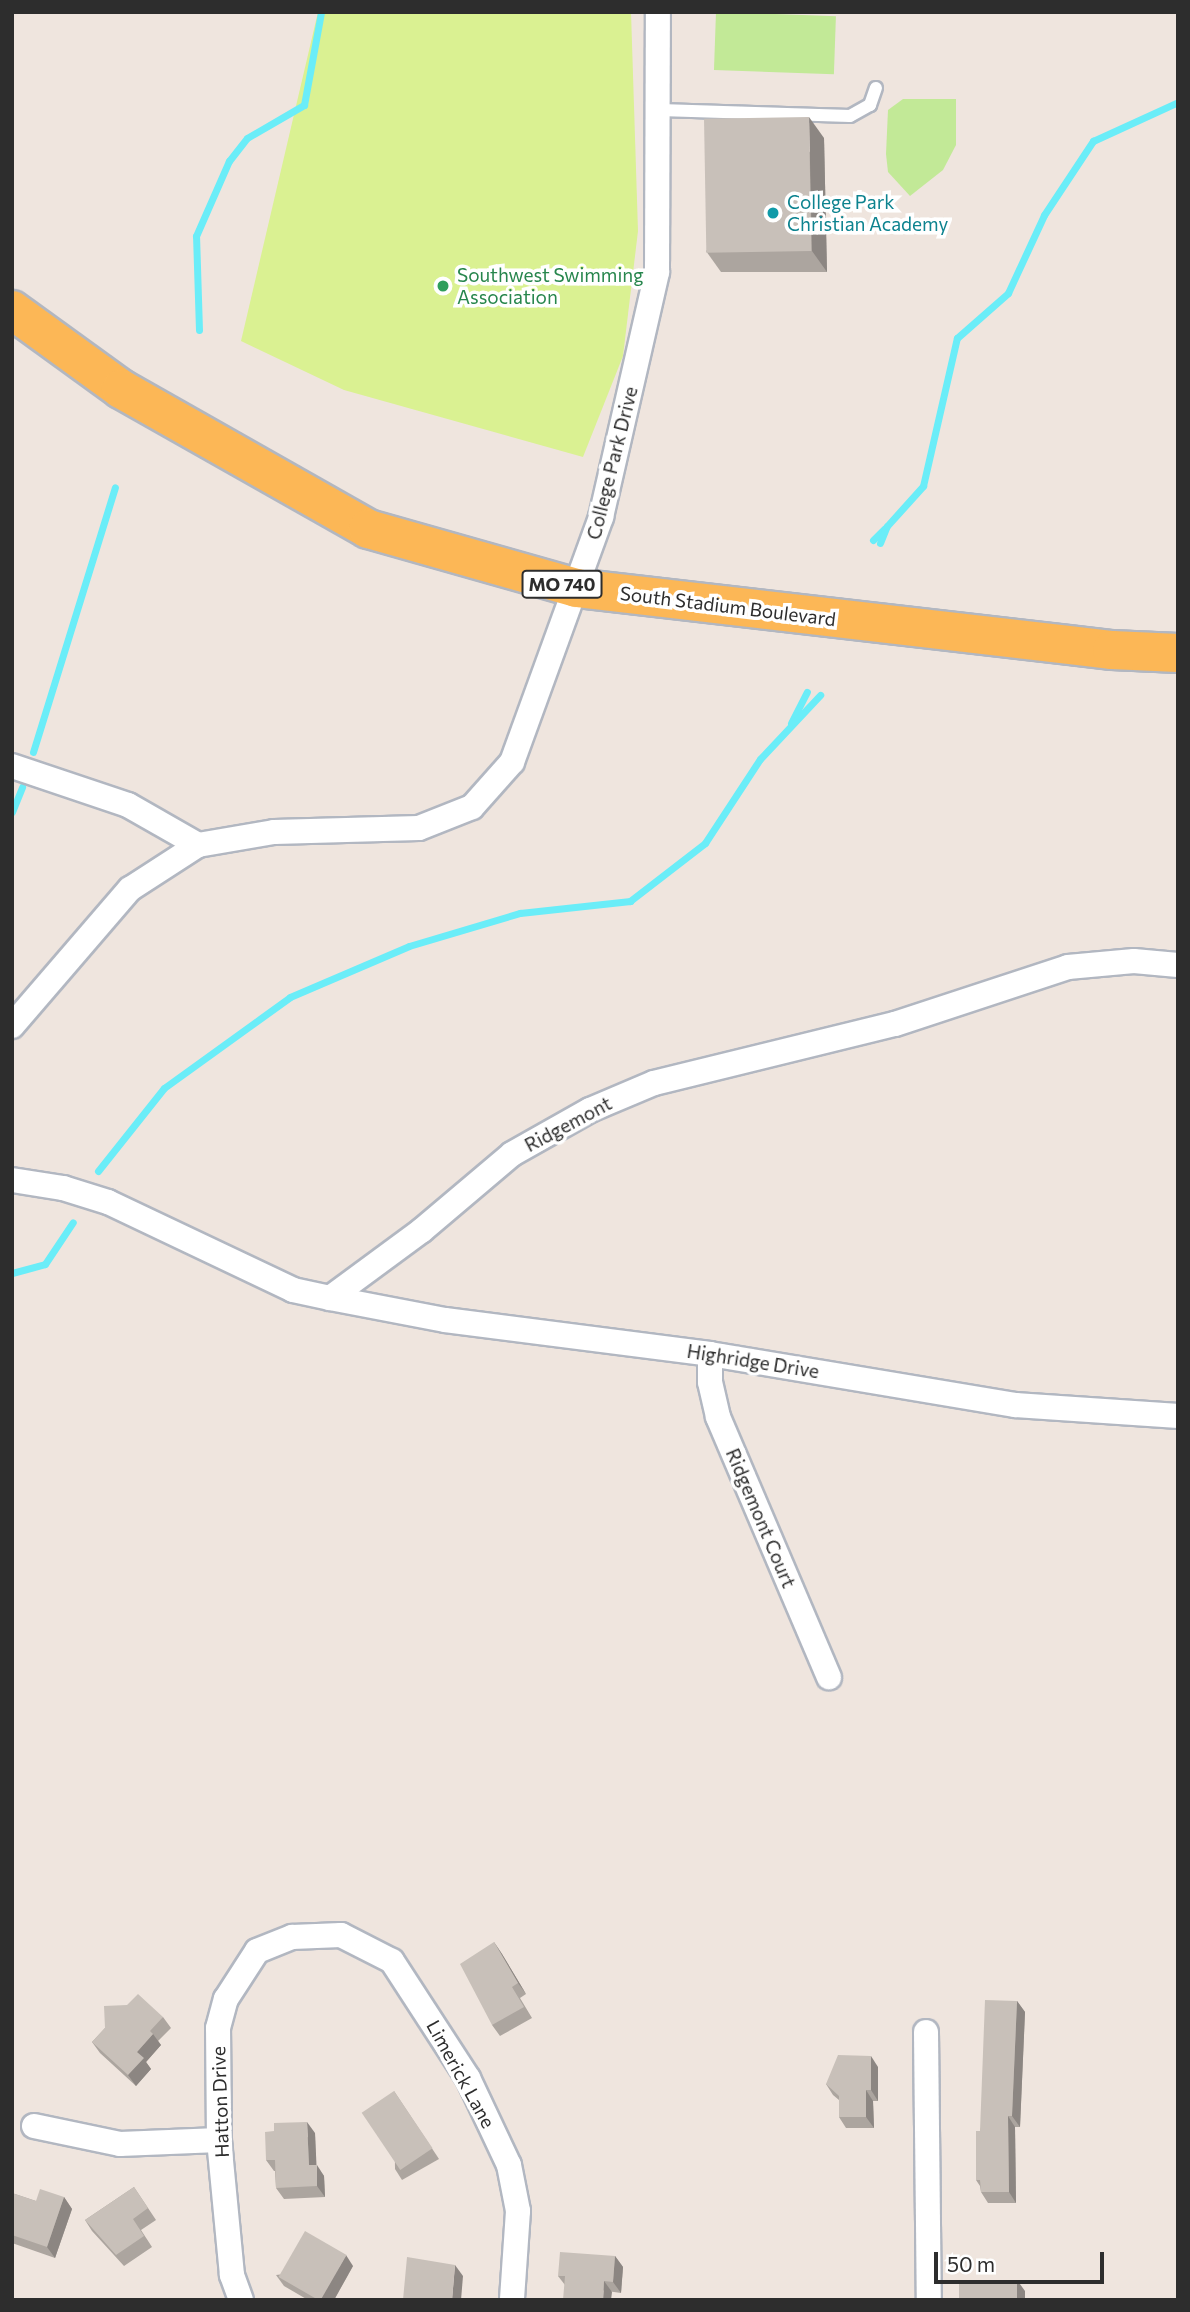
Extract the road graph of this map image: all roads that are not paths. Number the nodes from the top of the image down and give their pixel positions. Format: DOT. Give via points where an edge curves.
graph roads {
  1 [pos="658,12"];
  2 [pos="876,88"];
  3 [pos="660,110"];
  4 [pos="12,310"];
  5 [pos="576,589"];
  6 [pos="1178,653"];
  7 [pos="12,766"];
  8 [pos="198,845"];
  9 [pos="1178,965"];
  10 [pos="12,1026"];
  11 [pos="12,1180"];
  12 [pos="330,1298"];
  13 [pos="710,1354"];
  14 [pos="1178,1416"];
  15 [pos="830,1677"];
  16 [pos="292,1937"];
  17 [pos="926,2032"];
  18 [pos="34,2126"];
  19 [pos="219,2140"];
  20 [pos="241,2300"];
  21 [pos="512,2300"];
  22 [pos="929,2300"];
  1 -- 3 [label="street, College Park Drive"];
  2 -- 3 [label="lane" via="870,104 850,116"];
  3 -- 5 [label="street, College Park Drive" via="657,272 601,517"];
  4 -- 5 [label="main road, South Stadium Boulevard / MO 740" via="121,389 368,529"];
  5 -- 6 [label="main road, South Stadium Boulevard / MO 740" via="1112,650"];
  5 -- 8 [label="street, College Park Drive" via="512,762 472,807 419,828 274,832"];
  7 -- 8 [label="street" via="128,805"];
  8 -- 10 [label="street, College Park Drive" via="130,889"];
  9 -- 12 [label="street, Ridgemont" via="1134,961 1068,967 895,1024 654,1083 590,1110 512,1154 421,1231"];
  11 -- 12 [label="street" via="63,1188 108,1202 293,1290"];
  12 -- 13 [label="street, Highridge Drive" via="445,1320"];
  13 -- 14 [label="street, Highridge Drive" via="1016,1405"];
  13 -- 15 [label="street, Ridgemont Court" via="710,1382 718,1416"];
  16 -- 19 [label="street, Hatton Drive" via="257,1951 226,1998 218,2028"];
  16 -- 21 [label="street, Limerick Lane" via="341,1936 392,1961 468,2078 509,2165 518,2211"];
  17 -- 22 [label="street"];
  18 -- 19 [label="street" via="120,2144"];
  19 -- 20 [label="street, Hatton Drive" via="232,2275"];
}
